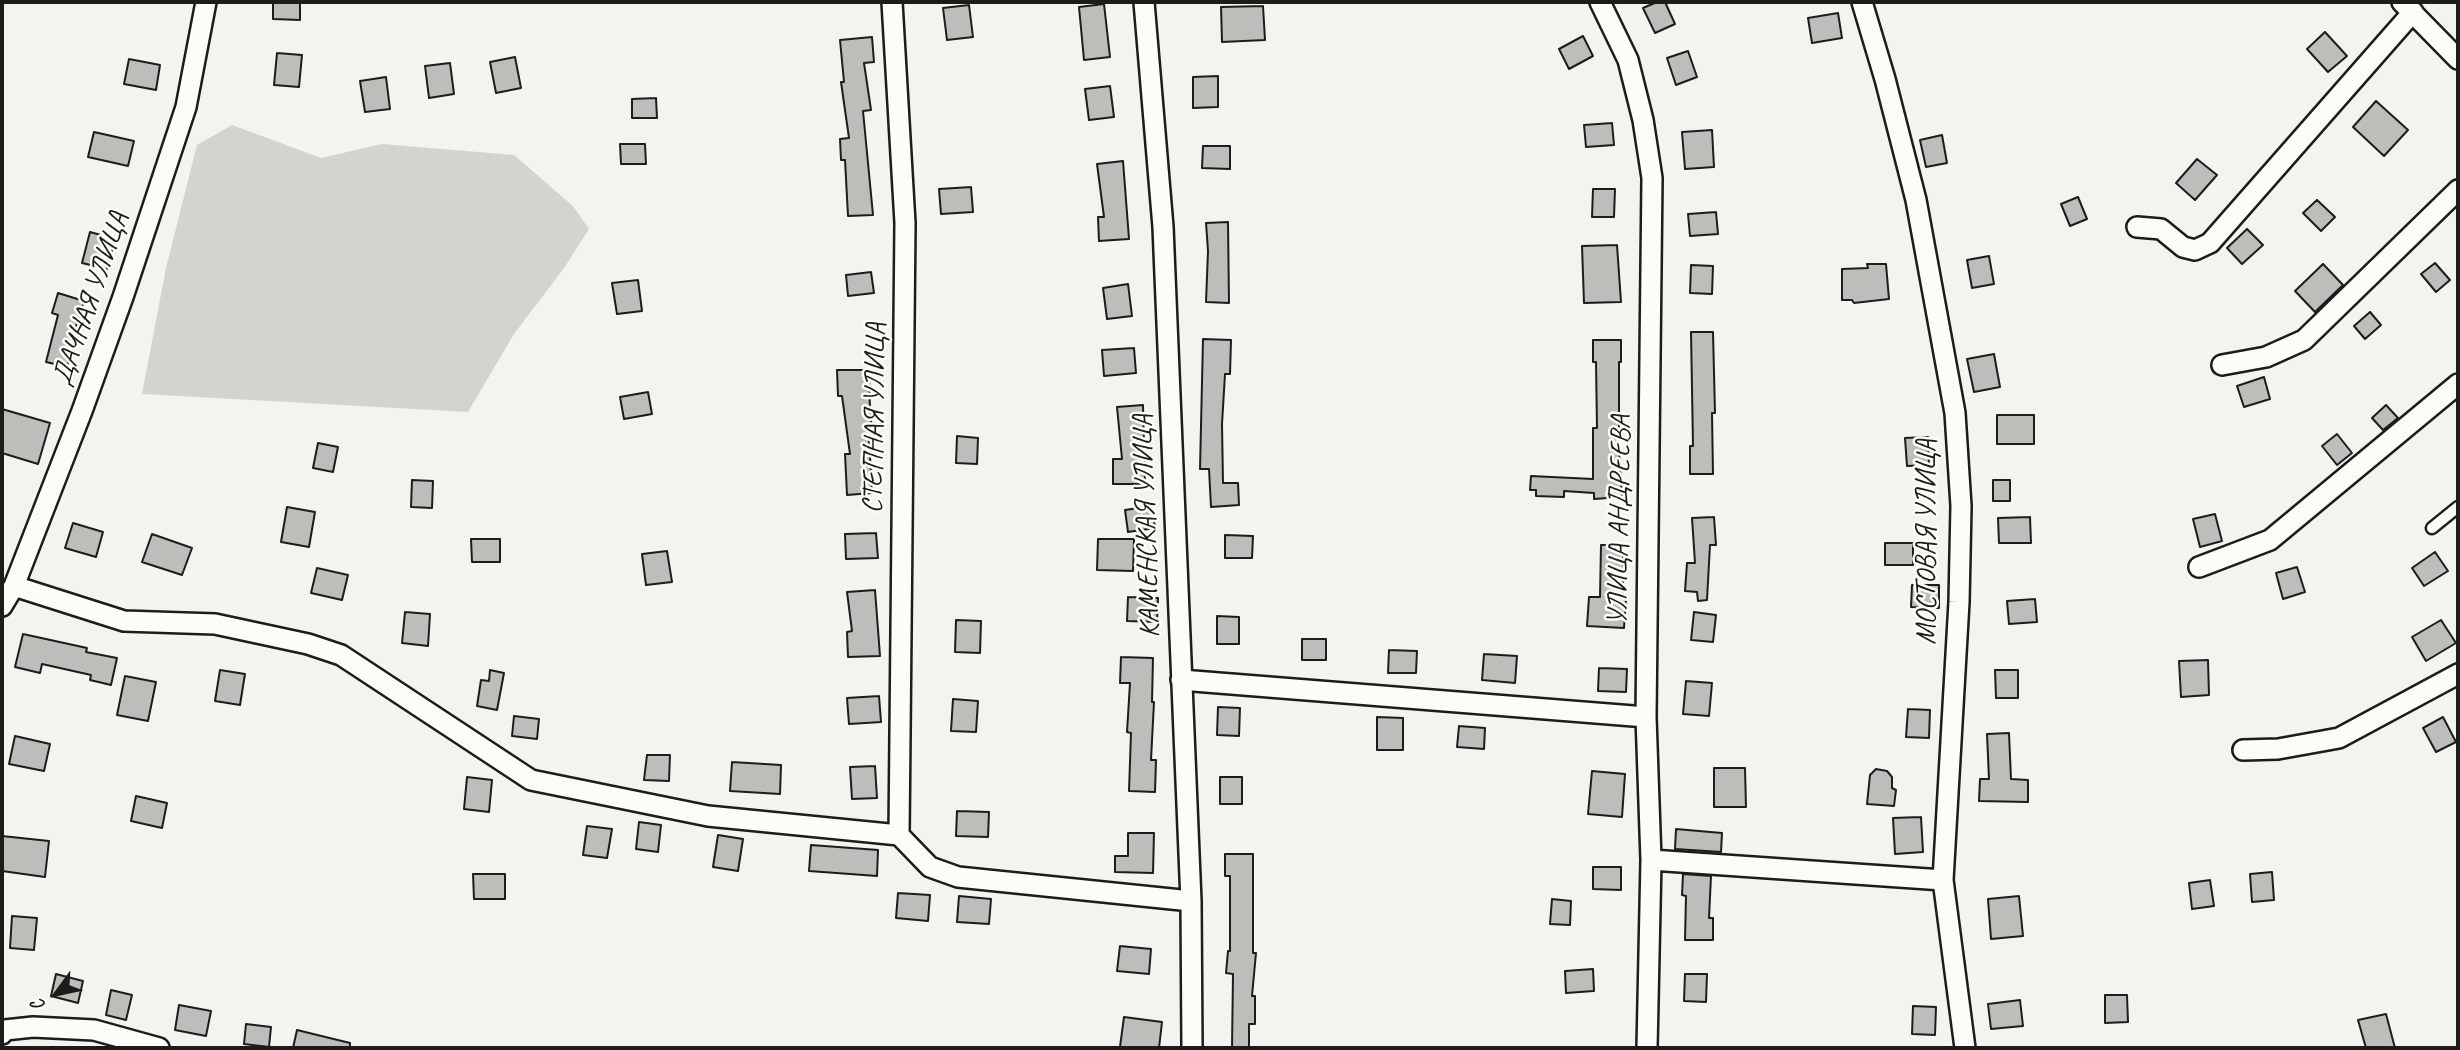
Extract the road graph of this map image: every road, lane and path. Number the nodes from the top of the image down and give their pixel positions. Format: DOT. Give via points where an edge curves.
graph roads {
  1 [pos="206,2"];
  2 [pos="892,2"];
  3 [pos="1144,2"];
  4 [pos="1600,2"];
  5 [pos="1862,2"];
  6 [pos="2407,7"];
  7 [pos="2458,59"];
  8 [pos="2458,190"];
  9 [pos="2137,227"];
  10 [pos="2222,365"];
  11 [pos="2458,384"];
  12 [pos="2458,507"];
  13 [pos="2432,528"];
  14 [pos="2199,567"];
  15 [pos="14,586"];
  16 [pos="2,606"];
  17 [pos="2458,674"];
  18 [pos="1181,680"];
  19 [pos="1646,717"];
  20 [pos="2243,750"];
  21 [pos="899,835"];
  22 [pos="1651,860"];
  23 [pos="1943,880"];
  24 [pos="1191,901"];
  25 [pos="2,1034"];
  26 [pos="159,1048"];
  27 [pos="1192,1048"];
  28 [pos="1647,1048"];
  29 [pos="1965,1048"];
  1 -- 15 [label="street, ДАЧНАЯ УЛИЦА" via="186,107 123,297"];
  2 -- 21 [label="street, СТЕПНАЯ УЛИЦА" via="905,223"];
  3 -- 18 [label="street, КАМЕНСКАЯ УЛИЦА" via="1164,227"];
  4 -- 19 [label="street, УЛИЦА АНДРЕЕВА" via="1628,60 1652,178"];
  5 -- 23 [label="street, МОСТОВАЯ УЛИЦА" via="1916,200 1955,413 1962,506"];
  6 -- 7 [label="street"];
  6 -- 9 [label="street" via="2210,243 2195,250 2183,247 2161,229"];
  8 -- 10 [label="street" via="2304,340 2266,357"];
  11 -- 14 [label="street" via="2270,540"];
  12 -- 13 [label="lane"];
  15 -- 16 [label="street, ДАЧНАЯ УЛИЦА"];
  15 -- 21 [label="street" via="124,621 215,624 341,655 531,780 708,816"];
  17 -- 20 [label="street" via="2339,738"];
  18 -- 19 [label="street"];
  18 -- 24 [label="street, КАМЕНСКАЯ УЛИЦА"];
  19 -- 22 [label="street, УЛИЦА АНДРЕЕВА"];
  21 -- 24 [label="street" via="930,867 958,877"];
  22 -- 23 [label="street"];
  22 -- 28 [label="street, УЛИЦА АНДРЕЕВА"];
  23 -- 29 [label="street, МОСТОВАЯ УЛИЦА"];
  24 -- 27 [label="street, КАМЕНСКАЯ УЛИЦА"];
  25 -- 26 [label="street" via="33,1027 94,1030"];
}
